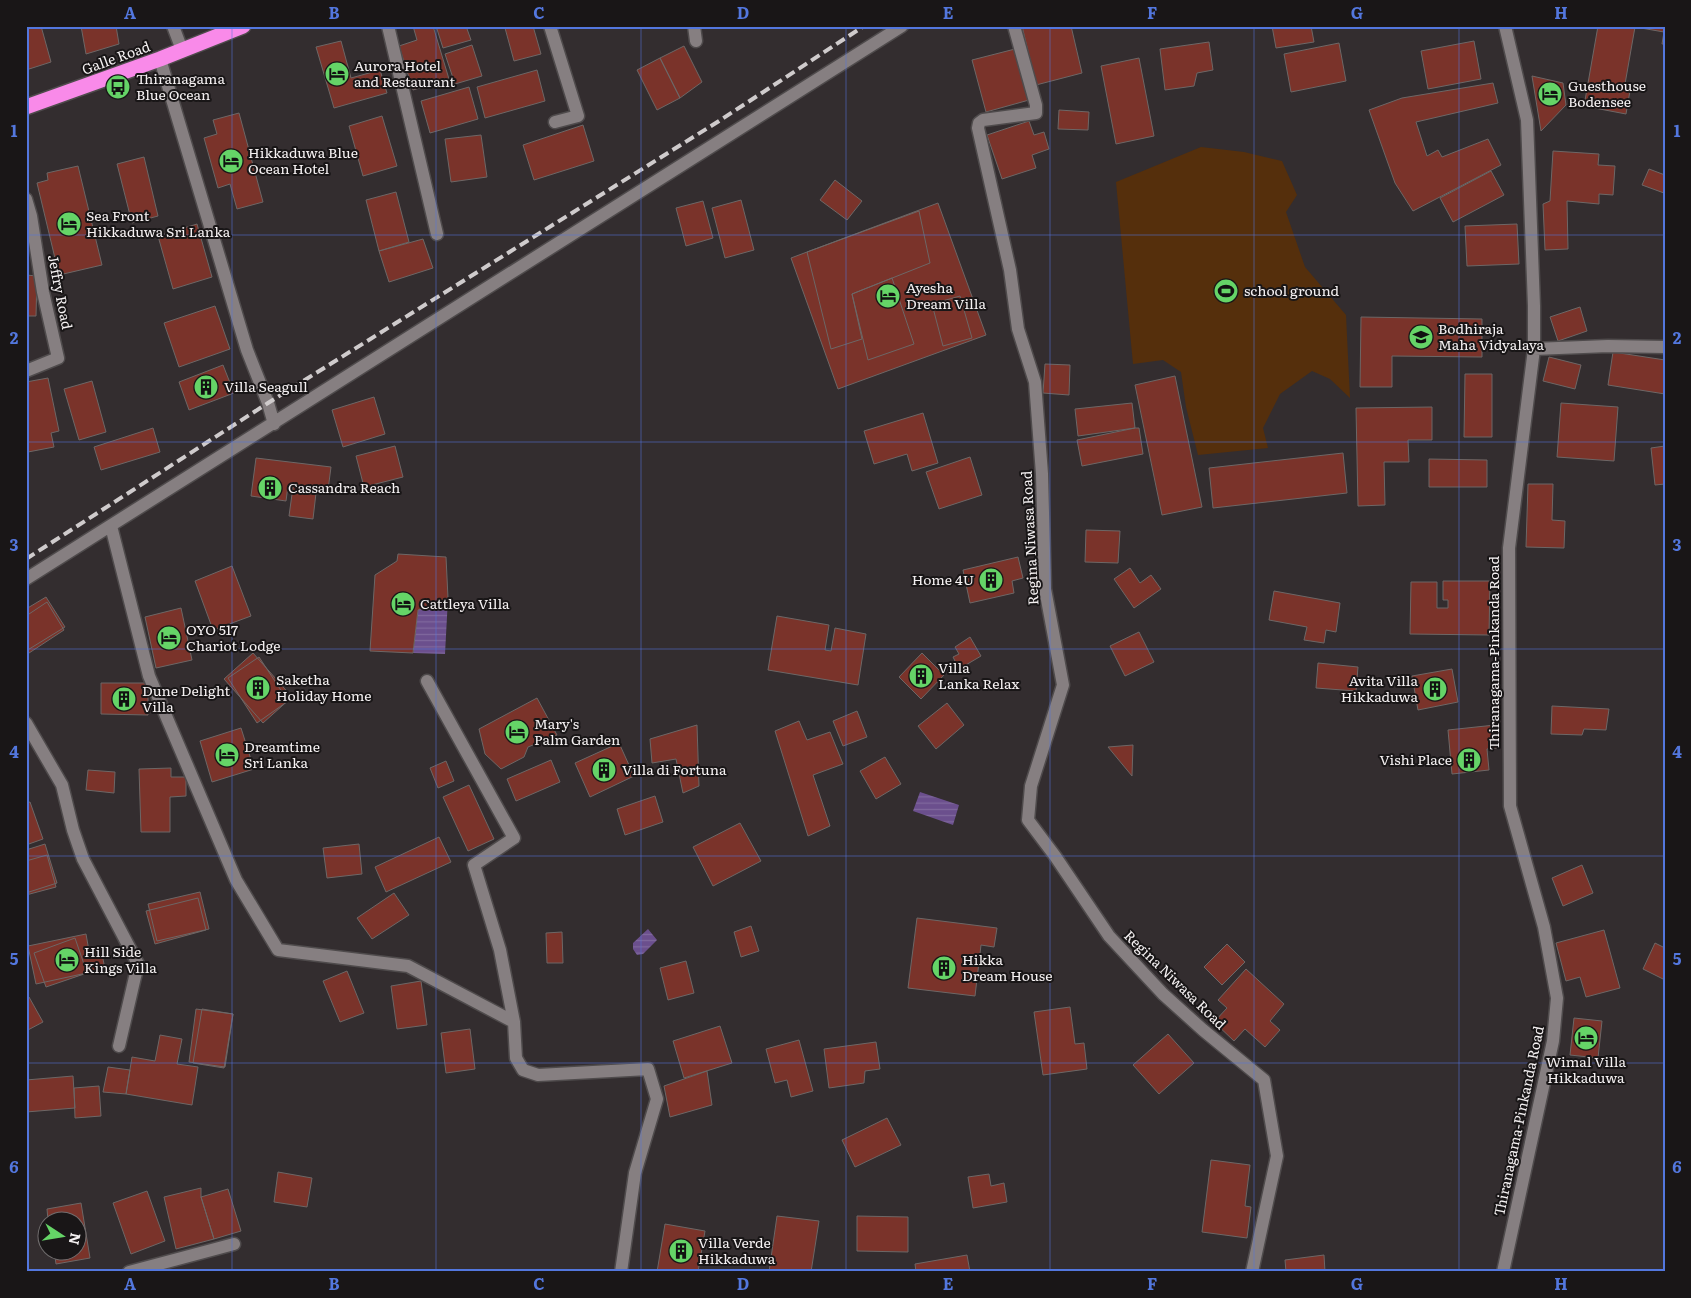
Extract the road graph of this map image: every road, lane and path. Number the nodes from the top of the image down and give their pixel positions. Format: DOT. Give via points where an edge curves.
graph roads {
  1 [pos="173,26"];
  2 [pos="243,26"];
  3 [pos="388,26"];
  4 [pos="550,26"];
  5 [pos="694,26"];
  6 [pos="902,26"];
  7 [pos="1014,26"];
  8 [pos="1505,26"];
  9 [pos="696,41"];
  10 [pos="182,50"];
  11 [pos="160,59"];
  12 [pos="26,107"];
  13 [pos="555,122"];
  14 [pos="26,198"];
  15 [pos="437,234"];
  16 [pos="1665,347"];
  17 [pos="1534,349"];
  18 [pos="26,372"];
  19 [pos="274,424"];
  20 [pos="111,526"];
  21 [pos="26,579"];
  22 [pos="427,681"];
  23 [pos="26,723"];
  24 [pos="514,1022"];
  25 [pos="118,1046"];
  26 [pos="234,1244"];
  27 [pos="129,1272"];
  28 [pos="621,1272"];
  29 [pos="1252,1272"];
  30 [pos="1503,1272"];
  1 -- 10 [label="street"];
  2 -- 10 [label="highway, Galle Road"];
  3 -- 15 [label="street"];
  4 -- 13 [label="street" via="578,116"];
  5 -- 9 [label="street"];
  6 -- 19 [label="street"];
  7 -- 29 [label="street, Regina Niwasa Road" via="1036,113 983,120 978,128 1010,270 1018,328 1035,382 1042,474 1045,589 1063,685 1030,786 1028,820 1109,936 1163,994 1264,1080 1277,1156"];
  8 -- 17 [label="street, Thiranagama-Pinkanda Road" via="1526,120"];
  10 -- 11 [label="highway, Galle Road"];
  11 -- 12 [label="highway, Galle Road"];
  11 -- 19 [label="street" via="247,350"];
  14 -- 18 [label="street, Jeffry Road" via="58,358"];
  16 -- 17 [label="street"];
  17 -- 30 [label="street, Thiranagama-Pinkanda Road" via="1509,548 1510,806 1544,927 1557,998 1553,1041"];
  19 -- 20 [label="street"];
  20 -- 21 [label="street"];
  20 -- 24 [label="street" via="149,676 236,880 278,950 408,966"];
  22 -- 24 [label="street" via="514,838 474,865 500,950"];
  23 -- 25 [label="street" via="62,785 83,859 138,964"];
  24 -- 28 [label="street" via="516,1058 523,1070 538,1075 648,1069 657,1099 635,1173"];
  26 -- 27 [label="street"];
}
